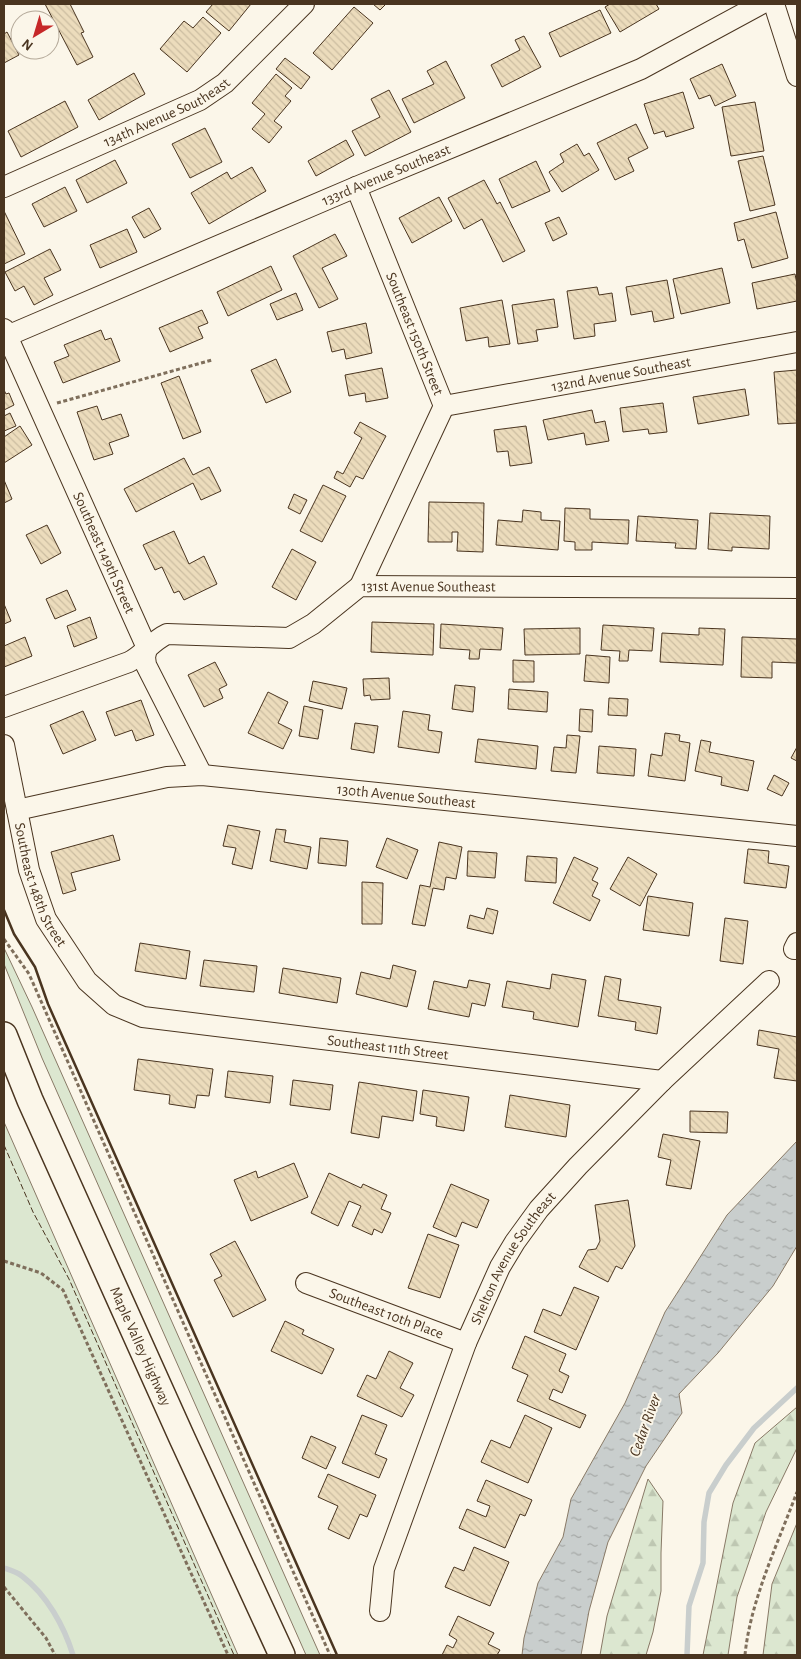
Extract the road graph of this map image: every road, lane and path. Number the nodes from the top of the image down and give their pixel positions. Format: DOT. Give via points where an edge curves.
graph roads {
  1 [pos="304,4"];
  2 [pos="761,4"];
  3 [pos="774,4"];
  4 [pos="797,76"];
  5 [pos="4,187"];
  6 [pos="356,187"];
  7 [pos="6,332"];
  8 [pos="797,342"];
  9 [pos="212,360"];
  10 [pos="444,406"];
  11 [pos="39,408"];
  12 [pos="360,586"];
  13 [pos="797,588"];
  14 [pos="147,648"];
  15 [pos="4,707"];
  16 [pos="4,745"];
  17 [pos="202,775"];
  18 [pos="16,810"];
  19 [pos="797,836"];
  20 [pos="4,939"];
  21 [pos="769,981"];
  22 [pos="114,1005"];
  23 [pos="4,1035"];
  24 [pos="662,1081"];
  25 [pos="4,1261"];
  26 [pos="306,1283"];
  27 [pos="466,1343"];
  28 [pos="797,1492"];
  29 [pos="4,1587"];
  30 [pos="380,1611"];
  31 [pos="55,1655"];
  32 [pos="228,1655"];
  33 [pos="282,1655"];
  34 [pos="330,1655"];
  35 [pos="745,1655"];
  1 -- 5 [label="street, 134th Avenue Southeast" via="225,83 200,100"];
  2 -- 6 [label="street, 133rd Avenue Southeast" via="642,68"];
  3 -- 4 [label="street"];
  6 -- 7 [label="street, 133rd Avenue Southeast"];
  6 -- 10 [label="street, Southeast 150th Street"];
  7 -- 11 [label="street, Southeast 149th Street"];
  8 -- 10 [label="street, 132nd Avenue Southeast"];
  9 -- 11 [label="path"];
  10 -- 12 [label="street, Southeast 150th Street"];
  11 -- 14 [label="street, Southeast 149th Street"];
  12 -- 13 [label="street, 131st Avenue Southeast"];
  12 -- 14 [label="street, 131st Avenue Southeast" via="313,624 289,638 167,634"];
  14 -- 15 [label="street, 131st Avenue Southeast" via="129,662"];
  14 -- 17 [label="street, Southeast 149th Street" via="146,665"];
  16 -- 18 [label="street, Southeast 148th Street"];
  17 -- 18 [label="street, 130th Avenue Southeast" via="167,777"];
  17 -- 19 [label="street, 130th Avenue Southeast"];
  18 -- 22 [label="street, Southeast 148th Street" via="29,870 46,919 87,981"];
  20 -- 34 [label="path" via="29,974"];
  21 -- 24 [label="street, Shelton Avenue Southeast"];
  22 -- 24 [label="street, Southeast 11th Street" via="143,1017"];
  23 -- 33 [label="main road, Maple Valley Highway"];
  24 -- 27 [label="street, Shelton Avenue Southeast" via="539,1209 500,1267"];
  25 -- 32 [label="path" via="41,1273 63,1290"];
  26 -- 27 [label="street, Southeast 10th Place"];
  27 -- 30 [label="street, Shelton Avenue Southeast" via="384,1569"];
  28 -- 35 [label="path" via="746,1636"];
  29 -- 31 [label="path" via="46,1638"];
}
